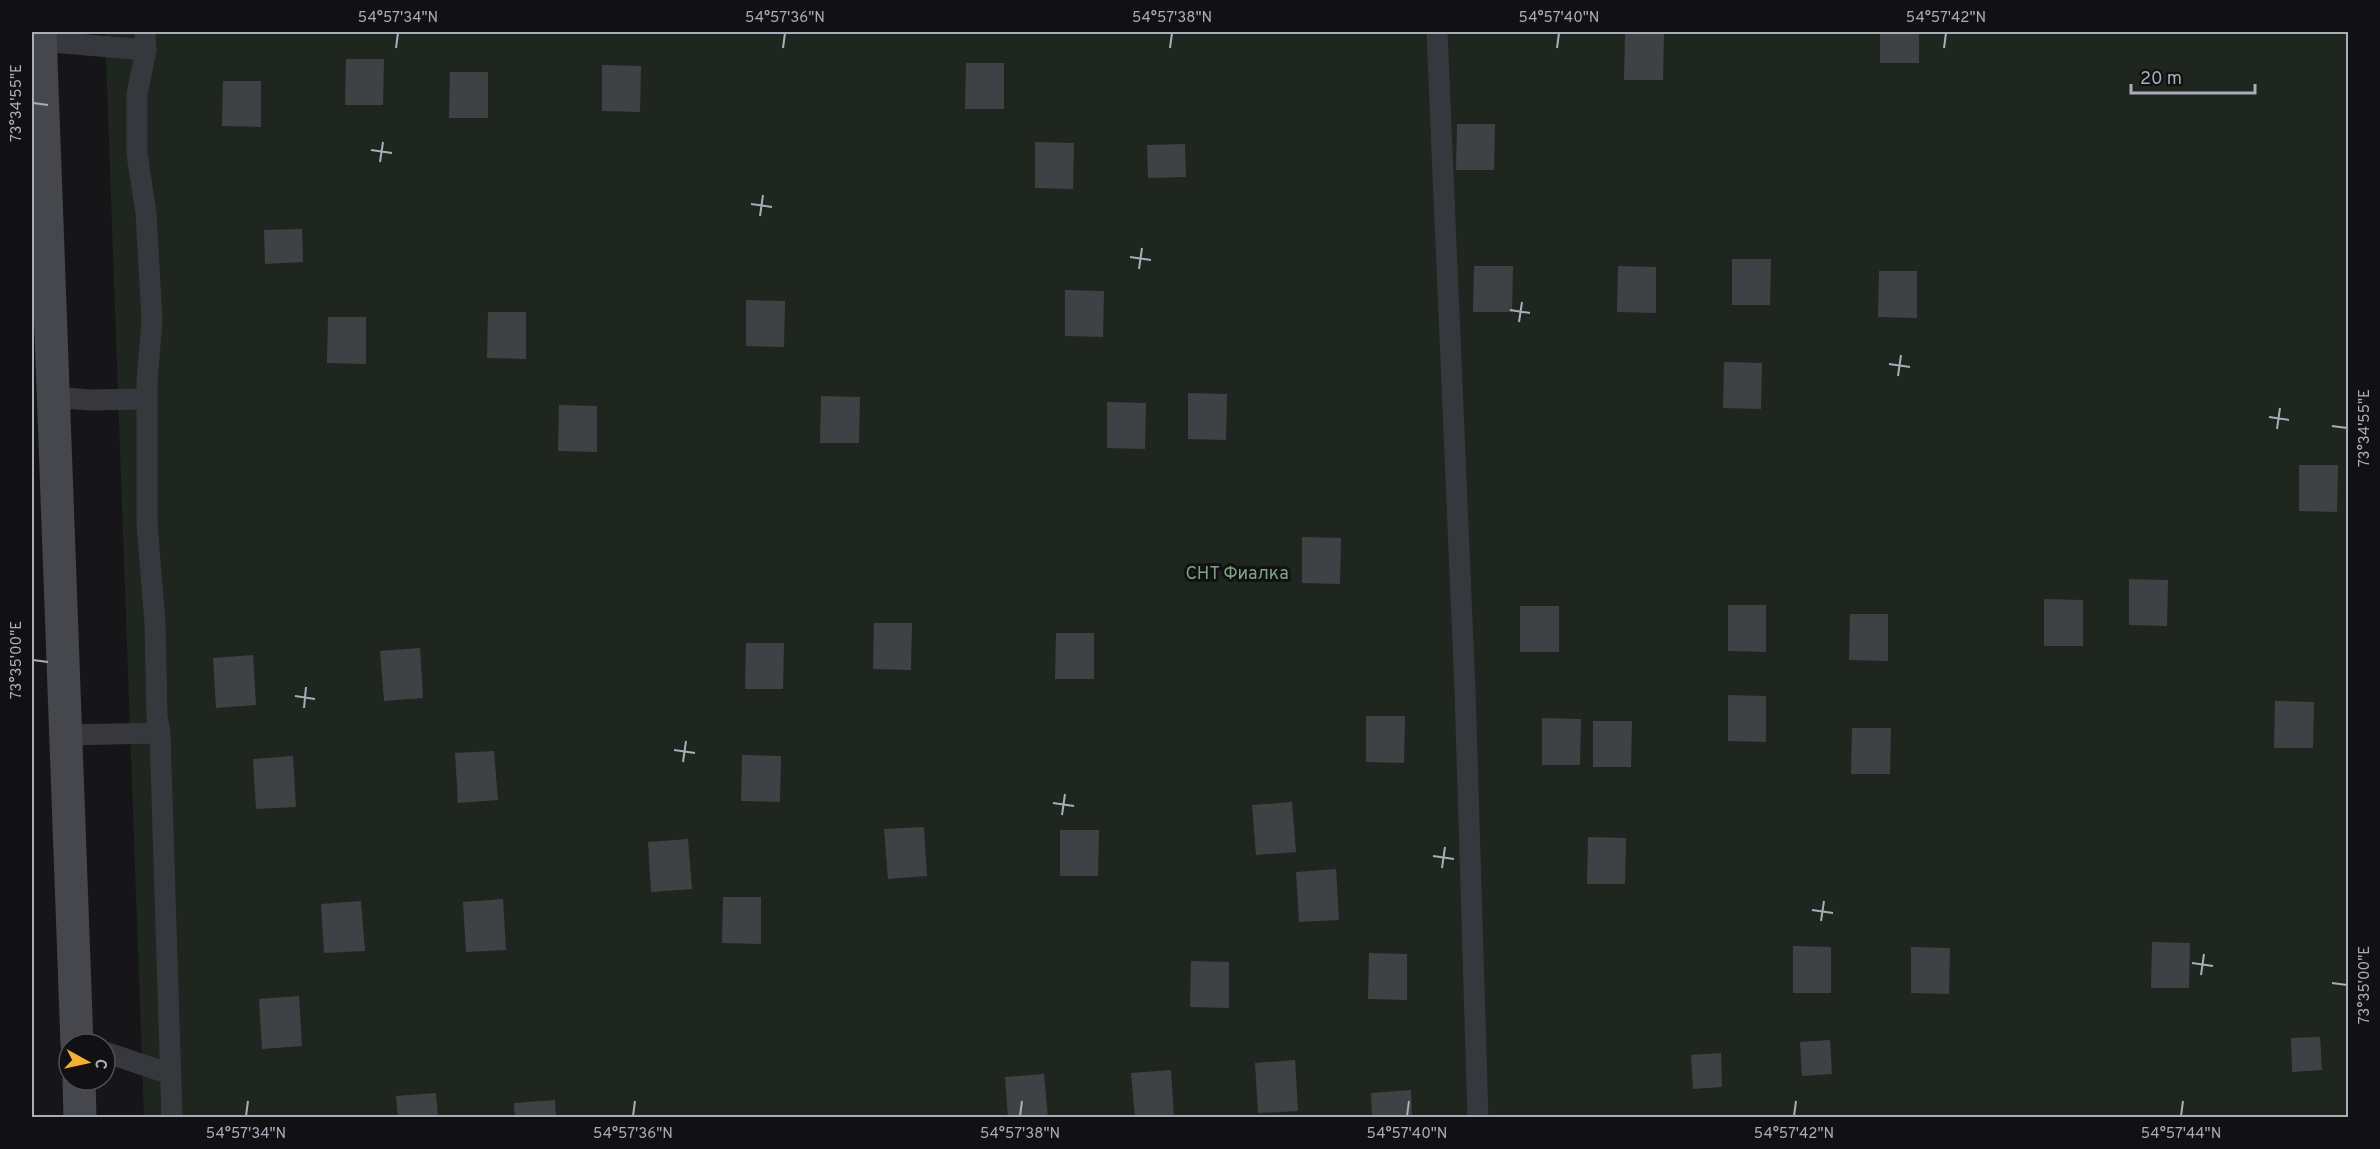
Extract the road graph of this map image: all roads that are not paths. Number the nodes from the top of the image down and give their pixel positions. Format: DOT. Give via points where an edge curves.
graph roads {
  1 [pos="1437,32"];
  2 [pos="40,36"];
  3 [pos="146,41"];
  4 [pos="53,397"];
  5 [pos="147,399"];
  6 [pos="160,733"];
  7 [pos="66,735"];
  8 [pos="85,1032"];
  9 [pos="117,1056"];
  10 [pos="170,1074"];
  11 [pos="79,1092"];
  12 [pos="80,1118"];
  13 [pos="172,1118"];
  14 [pos="1478,1118"];
  1 -- 14 [label="lane" via="1466,690"];
  2 -- 3 [label="lane"];
  2 -- 4 [label="street"];
  3 -- 5 [label="lane" via="137,94 137,154 146,213 152,320"];
  4 -- 5 [label="lane"];
  4 -- 7 [label="street"];
  5 -- 6 [label="lane" via="147,523"];
  6 -- 7 [label="lane"];
  6 -- 10 [label="lane"];
  7 -- 8 [label="street"];
  9 -- 10 [label="lane"];
  10 -- 13 [label="lane"];
  11 -- 12 [label="street"];
}
